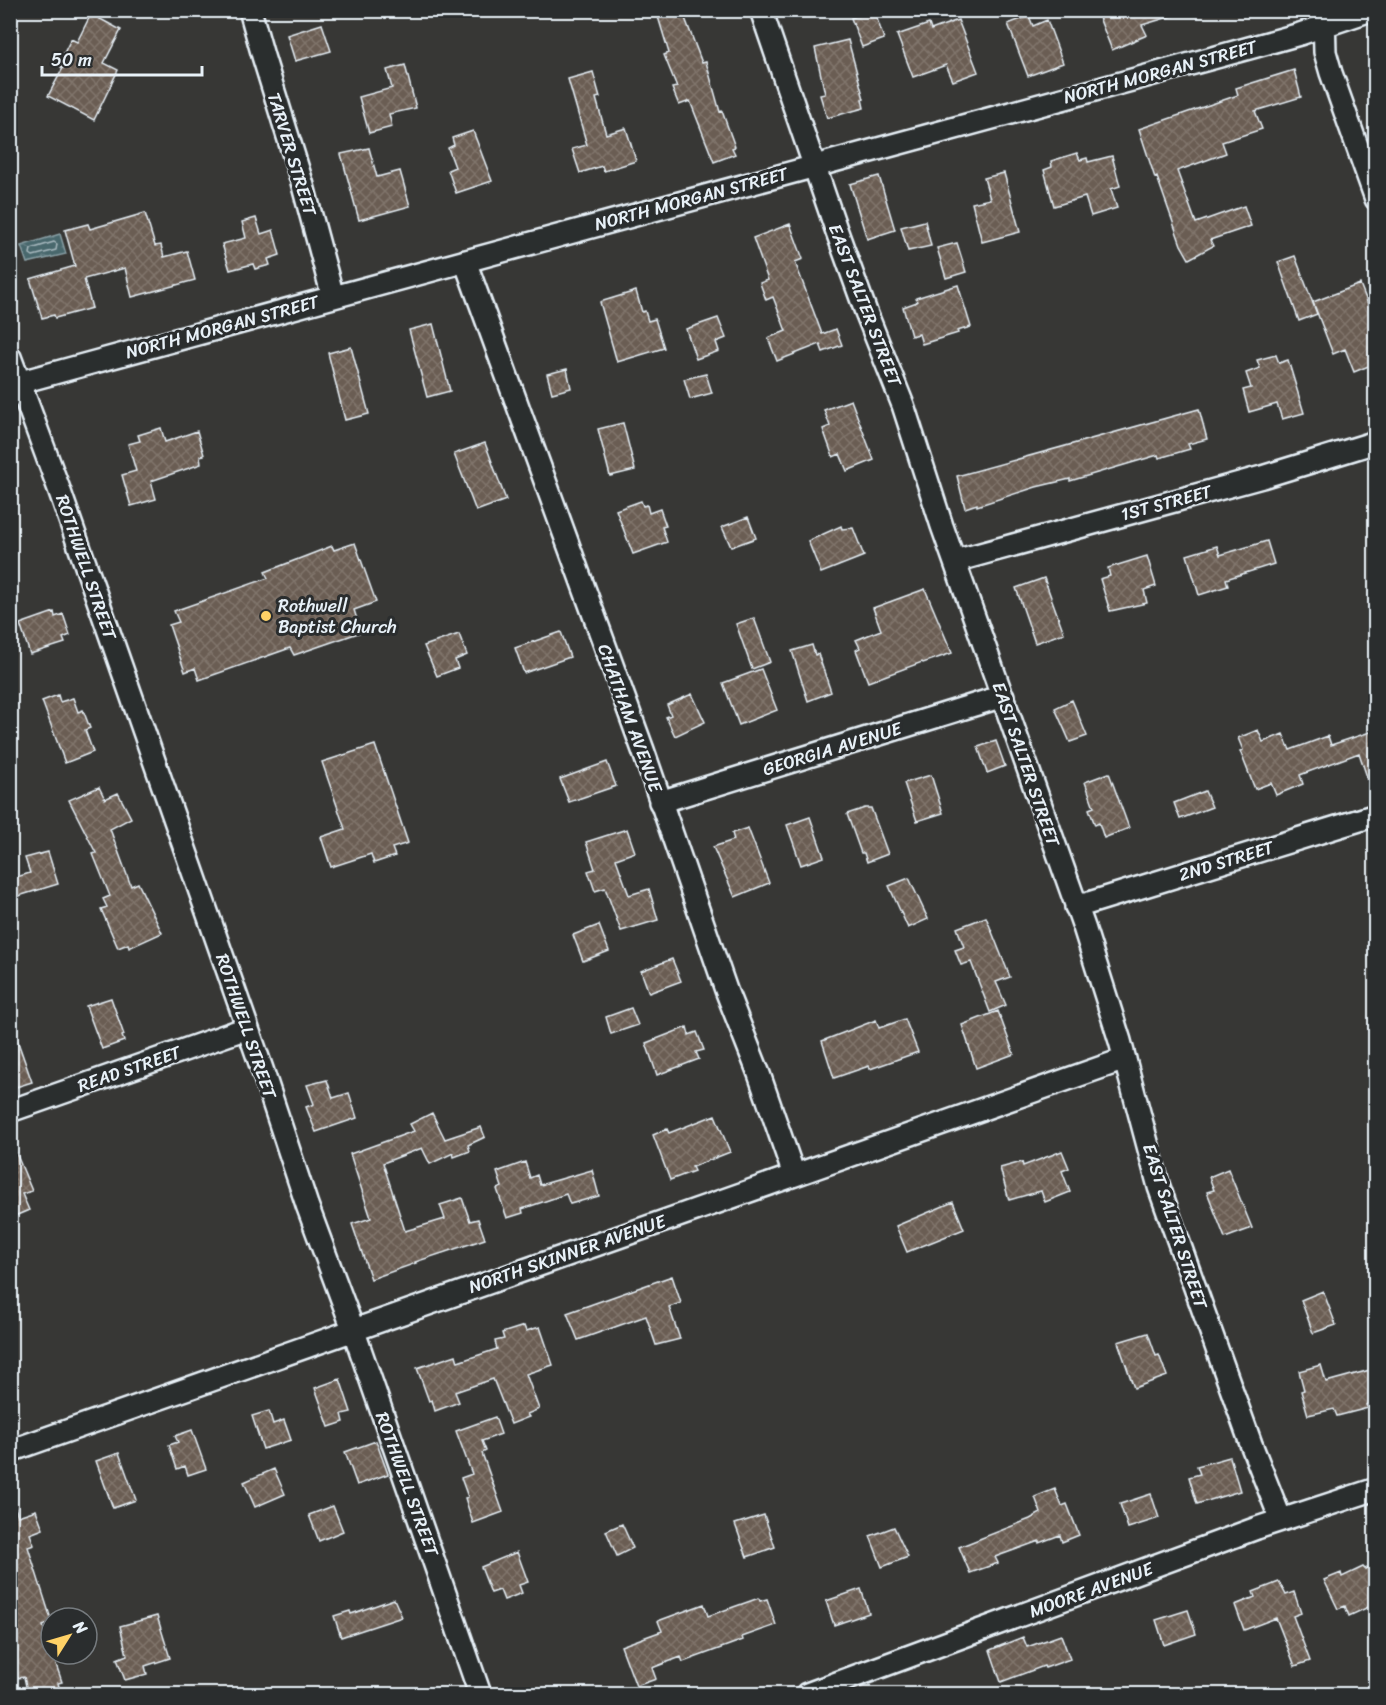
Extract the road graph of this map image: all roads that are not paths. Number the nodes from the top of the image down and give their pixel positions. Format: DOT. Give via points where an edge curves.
graph roads {
  1 [pos="250,10"];
  2 [pos="761,10"];
  3 [pos="1371,10"];
  4 [pos="1324,18"];
  5 [pos="814,165"];
  6 [pos="1376,199"];
  7 [pos="465,261"];
  8 [pos="333,297"];
  9 [pos="10,357"];
  10 [pos="15,383"];
  11 [pos="1376,442"];
  12 [pos="955,561"];
  13 [pos="1003,696"];
  14 [pos="660,802"];
  15 [pos="1376,815"];
  16 [pos="1076,907"];
  17 [pos="247,1028"];
  18 [pos="1125,1059"];
  19 [pos="10,1111"];
  20 [pos="794,1175"];
  21 [pos="353,1329"];
  22 [pos="10,1451"];
  23 [pos="1376,1489"];
  24 [pos="1281,1520"];
  25 [pos="818,1693"];
  26 [pos="480,1695"];
  1 -- 8 [label="street, TARVER STREET"];
  2 -- 5 [label="street, EAST SALTER STREET"];
  3 -- 4 [label="street, NORTH MORGAN STREET"];
  4 -- 5 [label="street, NORTH MORGAN STREET" via="1231,53"];
  4 -- 6 [label="street" via="1325,52 1331,73"];
  5 -- 7 [label="street, NORTH MORGAN STREET"];
  5 -- 12 [label="street, EAST SALTER STREET" via="903,405"];
  7 -- 8 [label="street, NORTH MORGAN STREET"];
  7 -- 14 [label="street, CHATHAM AVENUE"];
  8 -- 10 [label="street, NORTH MORGAN STREET"];
  9 -- 10 [label="street, ROTHWELL STREET"];
  10 -- 17 [label="street, ROTHWELL STREET"];
  11 -- 12 [label="street, 1ST STREET"];
  12 -- 13 [label="street, EAST SALTER STREET"];
  13 -- 14 [label="street, GEORGIA AVENUE"];
  13 -- 16 [label="street, EAST SALTER STREET"];
  14 -- 20 [label="street, CHATHAM AVENUE"];
  15 -- 16 [label="street, 2ND STREET"];
  16 -- 18 [label="street, EAST SALTER STREET"];
  17 -- 19 [label="street, READ STREET"];
  17 -- 21 [label="street, ROTHWELL STREET"];
  18 -- 20 [label="street, NORTH SKINNER AVENUE"];
  18 -- 24 [label="street, EAST SALTER STREET" via="1159,1187"];
  20 -- 21 [label="street, NORTH SKINNER AVENUE"];
  21 -- 22 [label="street, NORTH SKINNER AVENUE"];
  21 -- 26 [label="street, ROTHWELL STREET"];
  23 -- 24 [label="street, MOORE AVENUE"];
  24 -- 25 [label="street, MOORE AVENUE"];
}
